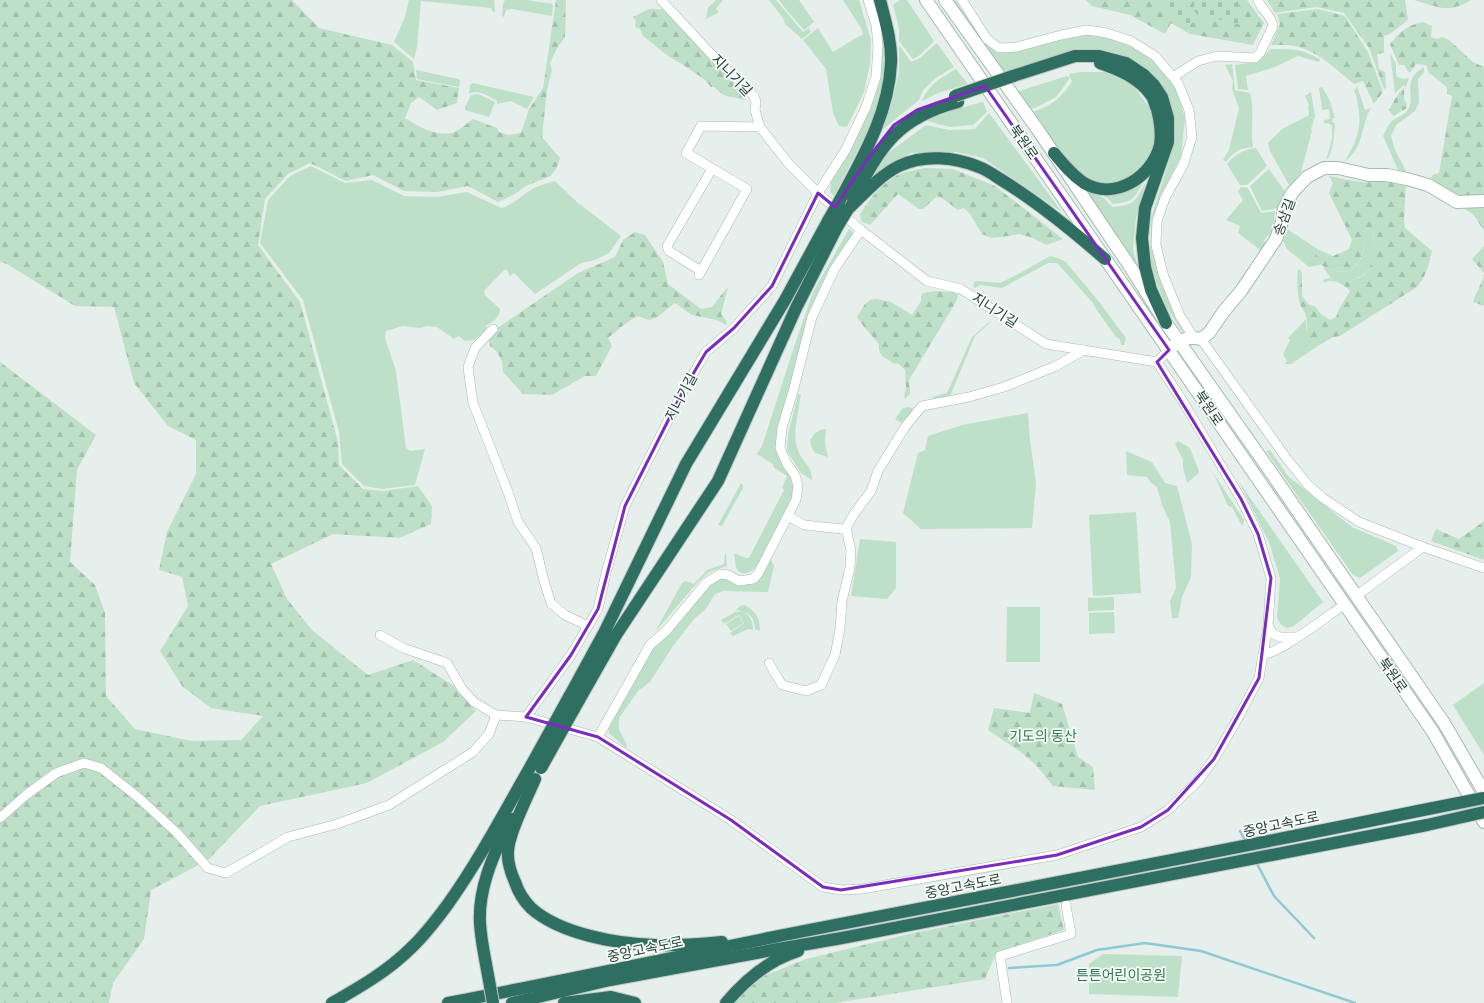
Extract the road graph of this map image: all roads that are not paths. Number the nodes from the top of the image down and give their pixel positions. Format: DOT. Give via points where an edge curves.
graph roads {
  1 [pos="661,0"];
  2 [pos="868,0"];
  3 [pos="880,0"];
  4 [pos="926,0"];
  5 [pos="945,0"];
  6 [pos="962,0"];
  7 [pos="1258,0"];
  8 [pos="1173,77"];
  9 [pos="1015,79"];
  10 [pos="760,127"];
  11 [pos="1054,153"];
  12 [pos="712,169"];
  13 [pos="818,192"];
  14 [pos="1484,201"];
  15 [pos="844,204"];
  16 [pos="832,225"];
  17 [pos="861,230"];
  18 [pos="1105,259"];
  19 [pos="1166,323"];
  20 [pos="493,329"];
  21 [pos="1198,338"];
  22 [pos="1179,341"];
  23 [pos="1084,350"];
  24 [pos="1169,350"];
  25 [pos="1157,362"];
  26 [pos="788,516"];
  27 [pos="846,528"];
  28 [pos="1423,547"];
  29 [pos="1484,568"];
  30 [pos="1356,596"];
  31 [pos="1344,604"];
  32 [pos="588,626"];
  33 [pos="1268,626"];
  34 [pos="380,635"];
  35 [pos="1296,637"];
  36 [pos="1263,654"];
  37 [pos="769,663"];
  38 [pos="574,699"];
  39 [pos="496,715"];
  40 [pos="526,717"];
  41 [pos="598,737"];
  42 [pos="536,766"];
  43 [pos="535,779"];
  44 [pos="1484,792"];
  45 [pos="1484,798"];
  46 [pos="1484,812"];
  47 [pos="0,818"];
  48 [pos="1484,822"];
  49 [pos="491,838"];
  50 [pos="1066,905"];
  51 [pos="773,938"];
  52 [pos="842,938"];
  53 [pos="484,977"];
  54 [pos="332,1003"];
  55 [pos="448,1003"];
  56 [pos="485,1003"];
  57 [pos="493,1003"];
  58 [pos="512,1003"];
  59 [pos="564,1003"];
  60 [pos="635,1003"];
  61 [pos="726,1003"];
  62 [pos="1007,1003"];
  1 -- 10 [label="street, 지니기길" via="754,96"];
  2 -- 13 [label="street, 지니기길" via="876,25 876,77 866,107 846,149"];
  3 -- 15 [label="highway" via="887,28 891,63 886,94 873,138"];
  4 -- 18 [label="street, 북원로"];
  5 -- 11 [label="street, 북원로"];
  6 -- 8 [label="street" via="987,39 999,48 1017,47 1087,30 1107,33 1131,41 1155,56"];
  7 -- 8 [label="street" via="1273,26 1255,58 1217,56 1198,60"];
  8 -- 21 [label="street" via="1190,110 1192,137 1184,163 1165,198 1157,221 1156,245 1163,274 1180,316"];
  9 -- 11 [label="highway" via="1077,63 1100,63 1122,71 1140,83 1152,96 1160,121 1160,145 1153,162 1142,176 1127,186 1112,189 1085,183 1065,167"];
  9 -- 15 [label="highway" via="941,106 900,130 888,141"];
  9 -- 19 [label="highway" via="1075,56 1099,56 1126,63 1144,75 1162,97 1168,118 1168,142 1145,208 1142,238 1151,290"];
  10 -- 12 [label="street" via="701,126 686,154"];
  10 -- 13 [label="street, 지니기길" via="788,163"];
  11 -- 19 [label="street, 북원로"];
  12 -- 12 [label="street" via="747,189 700,273 668,251 667,246"];
  13 -- 17 [label="street, 지니기길"];
  13 -- 32 [label="street, 지니기길" via="772,286 734,328 706,352 682,391 625,506 598,609"];
  14 -- 21 [label="street, 송삼길" via="1457,202 1428,185 1387,175 1369,176 1338,168 1324,168 1307,177 1292,193 1284,209 1276,239 1241,292 1209,333"];
  15 -- 16 [label="highway, bridge"];
  15 -- 18 [label="highway" via="900,166 926,158 950,159 979,167 1013,187 1064,224"];
  16 -- 38 [label="highway" via="686,464"];
  16 -- 38 [label="highway" via="718,481"];
  17 -- 23 [label="street, 지니기길" via="927,281 961,289 1046,344"];
  17 -- 26 [label="street" via="835,268 812,316 782,428 780,448 798,486 796,500"];
  18 -- 24 [label="street, 북원로"];
  19 -- 22 [label="street, 북원로"];
  20 -- 32 [label="street" via="475,348 468,367 473,403 518,522 536,548 551,603 565,615"];
  21 -- 22 [label="street"];
  21 -- 28 [label="street" via="1307,484 1359,522"];
  22 -- 24 [label="street"];
  22 -- 30 [label="street, 북원로"];
  23 -- 25 [label="street, 지니기길"];
  23 -- 27 [label="street" via="1056,366 1004,387 922,406 904,427 878,471 872,491"];
  24 -- 25 [label="street"];
  24 -- 31 [label="street, 북원로"];
  25 -- 33 [label="street" via="1241,499 1258,534 1271,578"];
  26 -- 27 [label="street" via="804,525"];
  26 -- 41 [label="street" via="753,579 739,581 720,574 708,582 666,631 650,645"];
  27 -- 37 [label="street" via="851,551 850,568 842,601 835,655 821,685 806,691 782,685"];
  28 -- 29 [label="street"];
  28 -- 30 [label="street"];
  30 -- 31 [label="street"];
  30 -- 44 [label="street, 북원로" via="1444,723"];
  31 -- 35 [label="street"];
  31 -- 48 [label="street, 북원로" via="1433,732"];
  32 -- 40 [label="street, 지니기길" via="571,655"];
  33 -- 35 [label="street" via="1273,634 1280,637"];
  33 -- 36 [label="street"];
  34 -- 39 [label="street" via="404,648 447,663 462,689 474,702"];
  35 -- 36 [label="street" via="1267,655"];
  36 -- 41 [label="street" via="1259,678 1214,759 1198,780 1168,810 1141,827 1057,859 862,889 841,890 823,886 732,820"];
  38 -- 42 [label="highway, bridge"];
  39 -- 40 [label="street"];
  39 -- 47 [label="street" via="489,734 473,752 389,805 336,824 288,837 226,873 208,868 177,833 139,798 101,768 84,763 56,773"];
  40 -- 41 [label="street"];
  42 -- 43 [label="highway"];
  42 -- 49 [label="highway"];
  43 -- 51 [label="highway" via="509,844 510,873 518,891 531,908 547,919 570,930 595,937 654,945"];
  43 -- 53 [label="highway" via="500,840 488,869 480,923"];
  45 -- 51 [label="highway, 중앙고속도로, bridge"];
  46 -- 52 [label="highway, 중앙고속도로, bridge"];
  49 -- 53 [label="highway" via="480,869 475,898 474,925"];
  49 -- 54 [label="highway" via="455,894 412,948 389,968"];
  50 -- 62 [label="street" via="1071,934 1000,956"];
  51 -- 55 [label="highway, 중앙고속도로"];
  52 -- 58 [label="highway, 중앙고속도로" via="610,980"];
  52 -- 61 [label="highway" via="784,956 759,971"];
  53 -- 56 [label="highway"];
  53 -- 57 [label="highway, bridge"];
  59 -- 60 [label="highway" via="611,997"];
}
